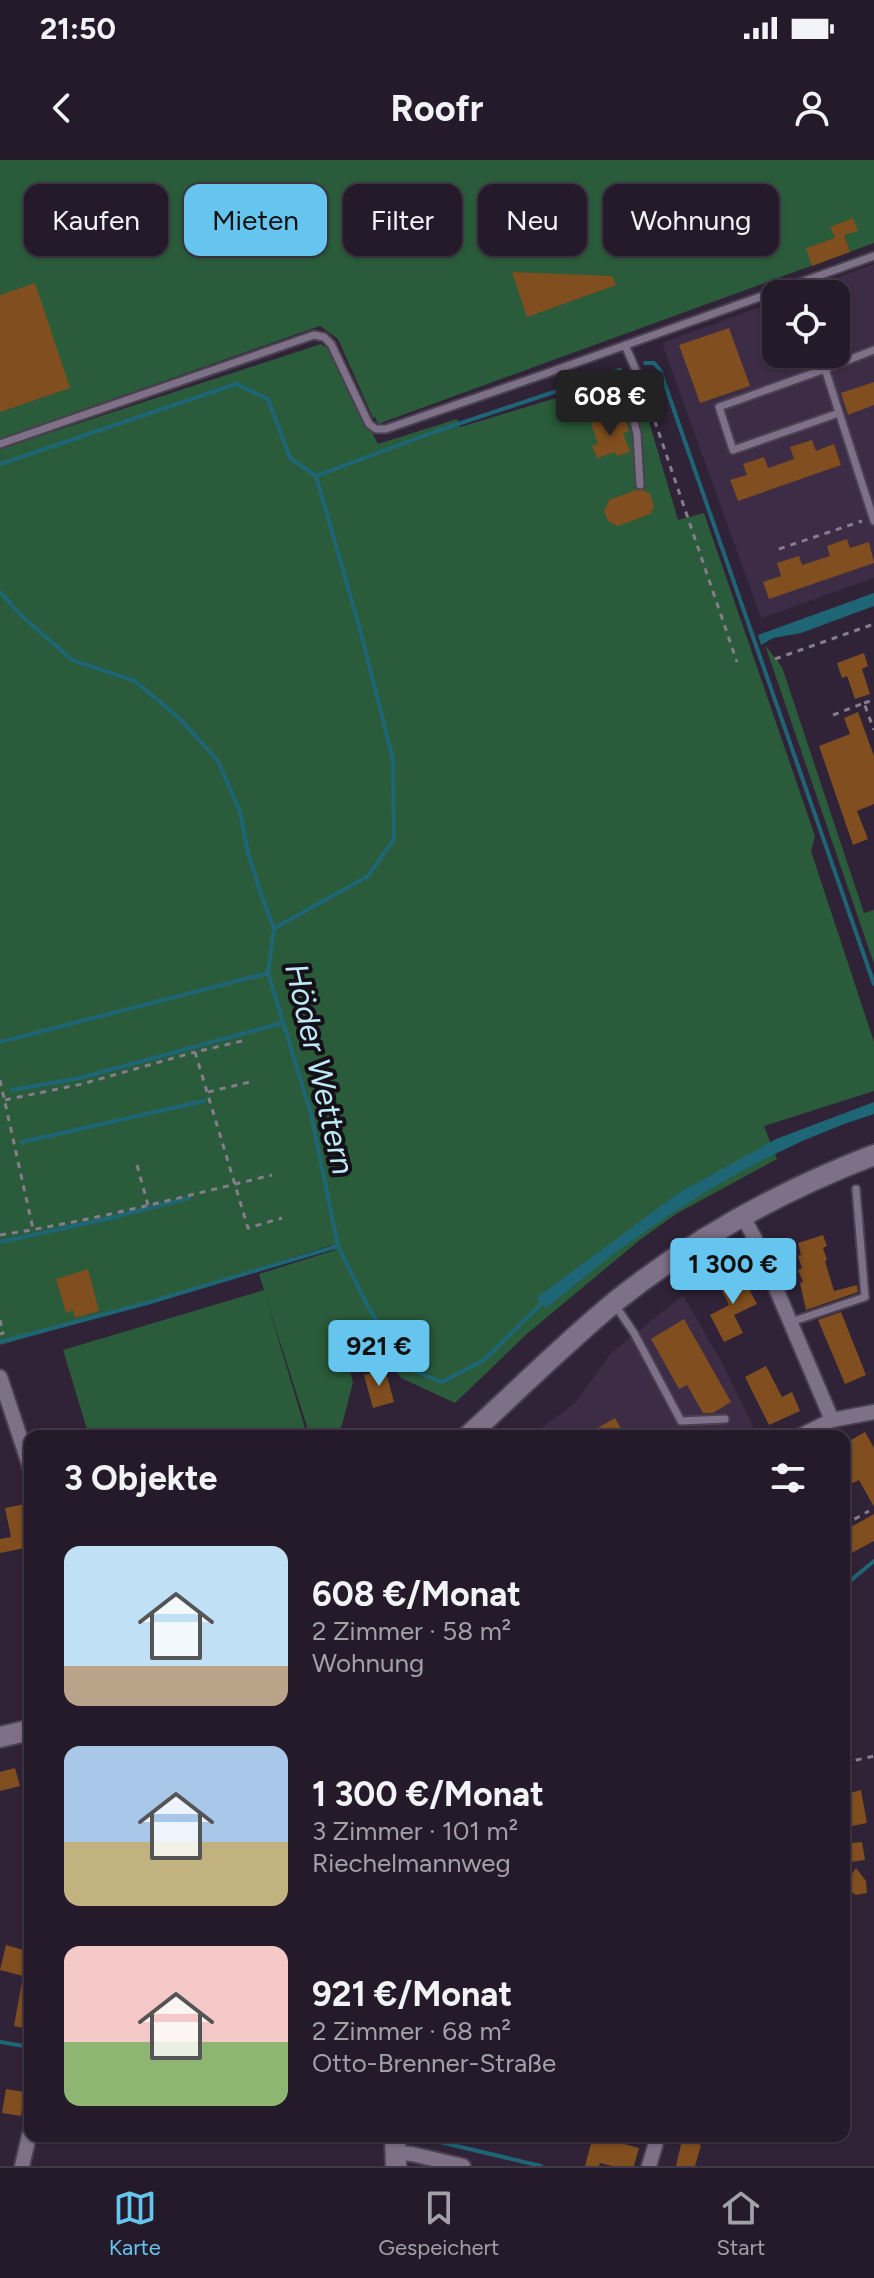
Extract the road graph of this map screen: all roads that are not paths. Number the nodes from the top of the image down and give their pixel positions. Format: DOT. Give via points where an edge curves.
graph roads {
  1 [pos="874,256"];
  2 [pos="625,345"];
  3 [pos="874,350"];
  4 [pos="825,369"];
  5 [pos="839,413"];
  6 [pos="0,444"];
  7 [pos="640,485"];
  8 [pos="874,519"];
  9 [pos="874,1155"];
  10 [pos="856,1189"];
  11 [pos="742,1215"];
  12 [pos="614,1304"];
  13 [pos="791,1322"];
  14 [pos="0,1377"];
  15 [pos="874,1412"];
  16 [pos="725,1419"];
  17 [pos="832,1420"];
  18 [pos="475,1430"];
  19 [pos="812,1430"];
  20 [pos="24,1449"];
  21 [pos="24,1731"];
  22 [pos="0,1737"];
  23 [pos="28,2142"];
  24 [pos="656,2142"];
  25 [pos="395,2152"];
  26 [pos="22,2166"];
  27 [pos="463,2166"];
  28 [pos="649,2166"];
  1 -- 2 [label="lane"];
  2 -- 6 [label="lane" via="381,429 366,420 328,340 307,336"];
  2 -- 7 [label="lane" via="643,387 630,405"];
  3 -- 4 [label="lane"];
  4 -- 5 [label="lane"];
  4 -- 5 [label="lane" via="719,407 733,450"];
  5 -- 8 [label="lane"];
  9 -- 11 [label="main road"];
  10 -- 13 [label="lane" via="865,1297"];
  11 -- 12 [label="main road"];
  11 -- 13 [label="street"];
  12 -- 16 [label="lane" via="681,1421"];
  12 -- 18 [label="main road"];
  13 -- 17 [label="street"];
  14 -- 20 [label="street"];
  15 -- 17 [label="street"];
  17 -- 19 [label="street"];
  21 -- 22 [label="main road"];
  23 -- 26 [label="street"];
  24 -- 28 [label="street"];
  25 -- 27 [label="street"];
}
